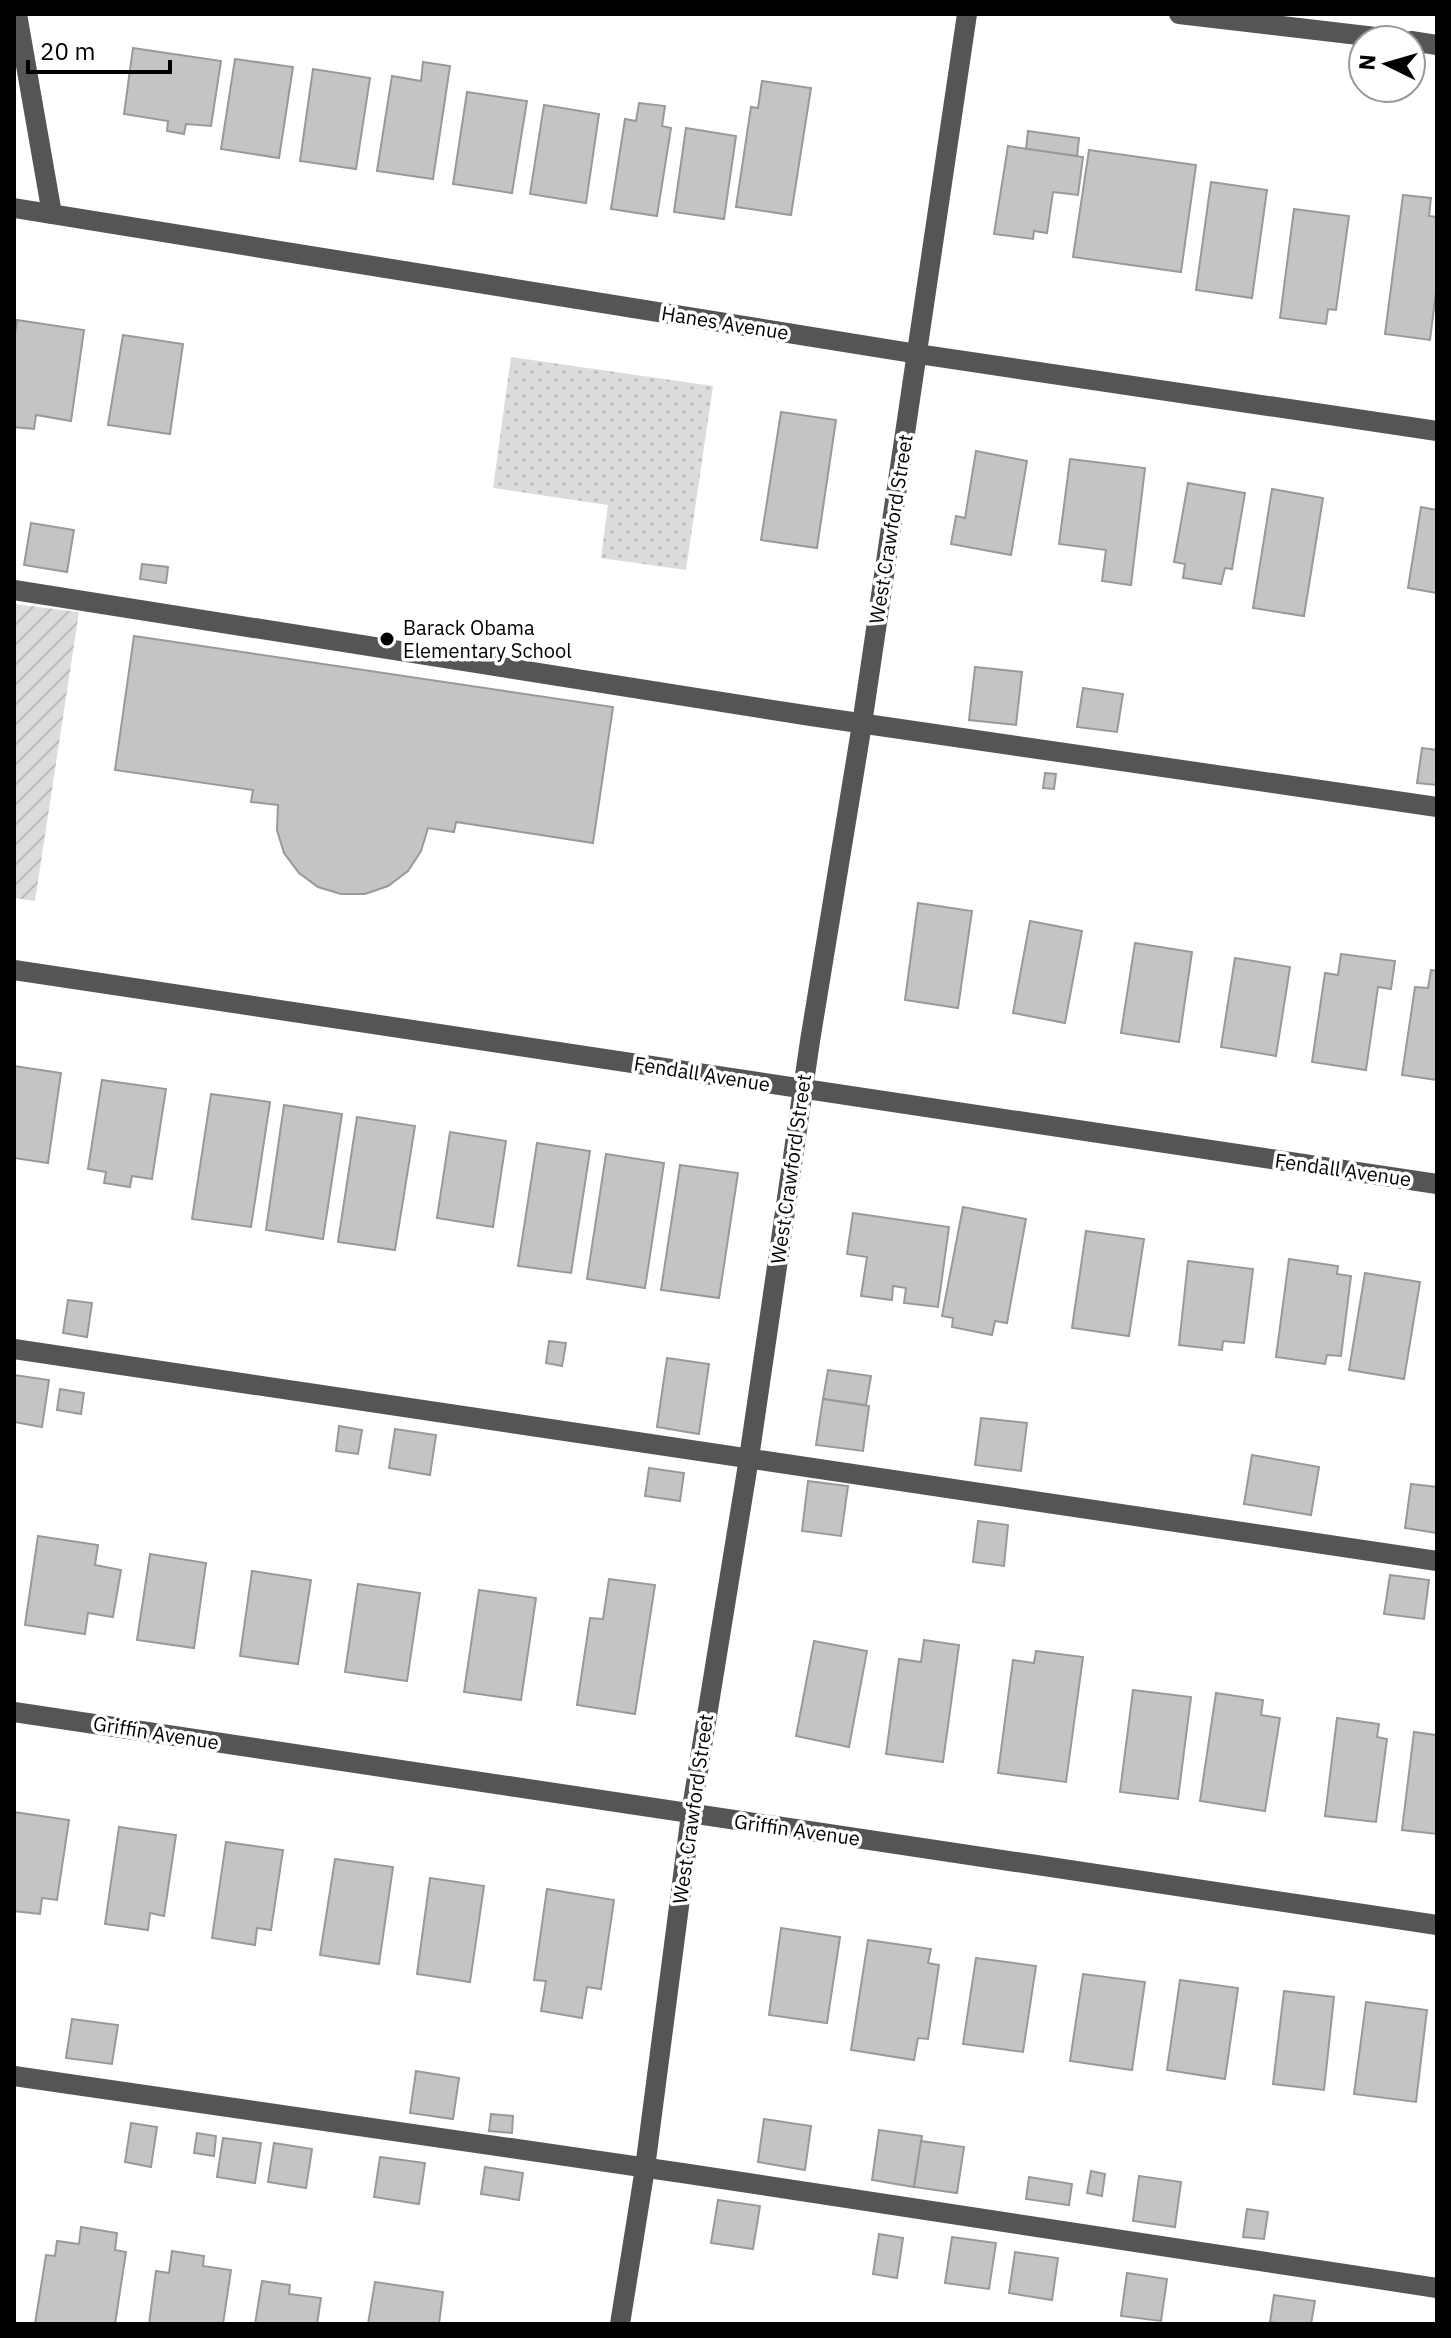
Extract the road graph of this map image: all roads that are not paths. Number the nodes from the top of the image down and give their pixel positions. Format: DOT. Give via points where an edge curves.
graph roads {
  1 [pos="17,14"];
  2 [pos="967,14"];
  3 [pos="1179,14"];
  4 [pos="1347,34"];
  5 [pos="14,208"];
  6 [pos="52,214"];
  7 [pos="918,354"];
  8 [pos="1437,431"];
  9 [pos="14,590"];
  10 [pos="862,724"];
  11 [pos="1437,807"];
  12 [pos="14,970"];
  13 [pos="802,1089"];
  14 [pos="1437,1184"];
  15 [pos="14,1349"];
  16 [pos="749,1458"];
  17 [pos="1437,1561"];
  18 [pos="14,1712"];
  19 [pos="691,1814"];
  20 [pos="1437,1925"];
  21 [pos="14,2076"];
  22 [pos="645,2168"];
  23 [pos="1437,2288"];
  24 [pos="620,2324"];
  1 -- 6 [label="street"];
  2 -- 7 [label="street, West Crawford Street"];
  3 -- 4 [label="street"];
  5 -- 6 [label="street, Hanes Avenue"];
  6 -- 7 [label="street, Hanes Avenue"];
  7 -- 8 [label="street, Hanes Avenue"];
  7 -- 10 [label="street, West Crawford Street"];
  9 -- 10 [label="street"];
  10 -- 11 [label="street"];
  10 -- 13 [label="street, West Crawford Street"];
  12 -- 13 [label="street, Fendall Avenue"];
  13 -- 14 [label="street, Fendall Avenue"];
  13 -- 16 [label="street, West Crawford Street"];
  15 -- 16 [label="street"];
  16 -- 17 [label="street"];
  16 -- 19 [label="street, West Crawford Street"];
  18 -- 19 [label="street, Griffin Avenue"];
  19 -- 20 [label="street, Griffin Avenue"];
  19 -- 22 [label="street, West Crawford Street"];
  21 -- 22 [label="street"];
  22 -- 23 [label="street"];
  22 -- 24 [label="street, West Crawford Street"];
}
